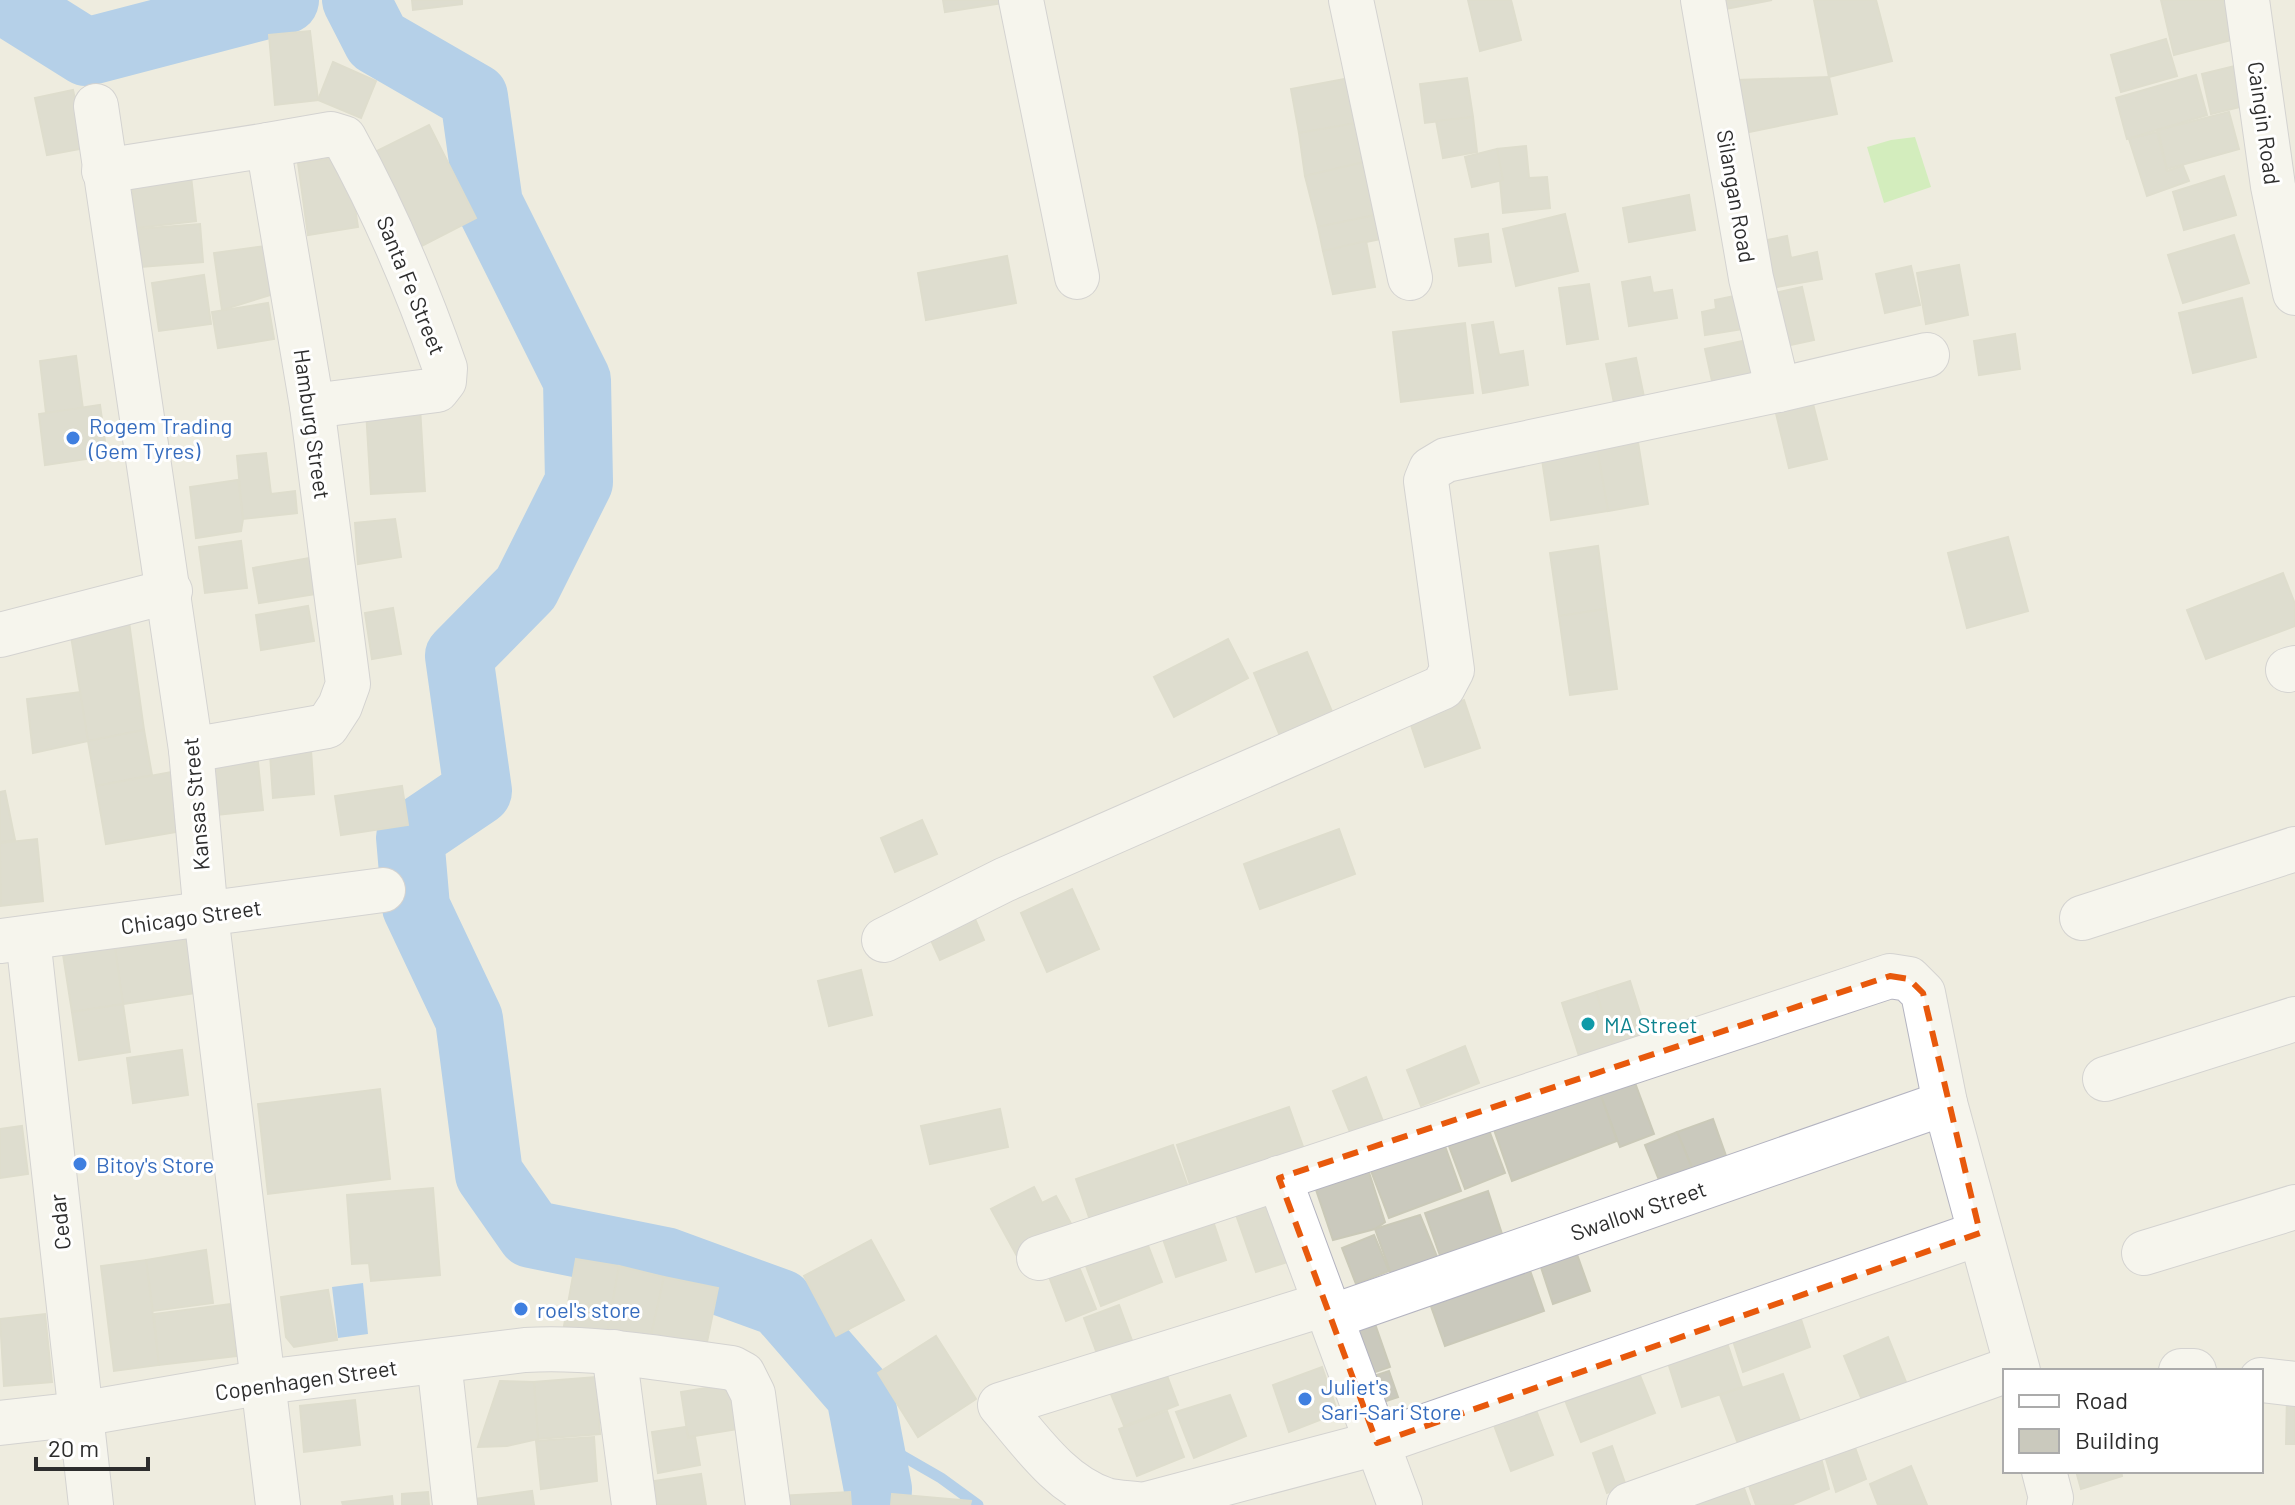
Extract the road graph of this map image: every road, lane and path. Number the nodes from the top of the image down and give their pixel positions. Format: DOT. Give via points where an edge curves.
graph roads {
  1 [pos="1021,0"];
  2 [pos="1351,0"];
  3 [pos="1703,0"];
  4 [pos="2247,0"];
  5 [pos="96,106"];
  6 [pos="268,145"];
  7 [pos="104,171"];
  8 [pos="1077,277"];
  9 [pos="1410,278"];
  10 [pos="2295,293"];
  11 [pos="1927,355"];
  12 [pos="1778,390"];
  13 [pos="312,406"];
  14 [pos="170,591"];
  15 [pos="0,635"];
  16 [pos="191,750"];
  17 [pos="2295,849"];
  18 [pos="383,890"];
  19 [pos="206,915"];
  20 [pos="2082,918"];
  21 [pos="14,940"];
  22 [pos="884,940"];
  23 [pos="2295,1019"];
  24 [pos="2105,1079"];
  25 [pos="1945,1103"];
  26 [pos="1279,1178"];
  27 [pos="2295,1207"];
  28 [pos="1980,1233"];
  29 [pos="2144,1253"];
  30 [pos="1039,1258"];
  31 [pos="1328,1311"];
  32 [pos="614,1352"];
  33 [pos="439,1361"];
  34 [pos="2011,1369"];
  35 [pos="2003,1373"];
  36 [pos="2263,1380"];
  37 [pos="264,1382"];
  38 [pos="2295,1384"];
  39 [pos="80,1414"];
  40 [pos="0,1423"];
  41 [pos="1377,1443"];
  42 [pos="2045,1473"];
  43 [pos="91,1505"];
  44 [pos="278,1505"];
  45 [pos="455,1505"];
  46 [pos="634,1505"];
  47 [pos="768,1505"];
  48 [pos="1400,1505"];
  49 [pos="1629,1505"];
  50 [pos="2049,1505"];
  1 -- 8 [label="street"];
  2 -- 9 [label="street"];
  3 -- 12 [label="street, Silangan Road" via="1751,278"];
  4 -- 10 [label="street, Caingin Road" via="2273,186"];
  5 -- 7 [label="street, Kansas Street"];
  6 -- 7 [label="street"];
  6 -- 13 [label="street, Hamburg Street"];
  6 -- 13 [label="street, Santa Fe Street" via="331,134 344,138 417,287 445,368 437,390"];
  7 -- 14 [label="street, Kansas Street"];
  11 -- 12 [label="street"];
  12 -- 22 [label="street" via="1446,460 1431,469 1426,481 1452,670 1443,687 1004,880"];
  13 -- 16 [label="street, Hamburg Street" via="348,684 327,726"];
  14 -- 15 [label="street"];
  14 -- 16 [label="street, Kansas Street"];
  16 -- 19 [label="street, Kansas Street"];
  17 -- 20 [label="street"];
  18 -- 19 [label="street, Chicago Street"];
  19 -- 21 [label="street, Chicago Street"];
  19 -- 37 [label="street, Kansas Street"];
  21 -- 39 [label="street, Cedar"];
  23 -- 24 [label="street"];
  25 -- 26 [label="street" via="1923,993 1909,979 1890,976"];
  25 -- 28 [label="street"];
  25 -- 31 [label="street, Swallow Street"];
  26 -- 30 [label="street"];
  26 -- 31 [label="street"];
  27 -- 29 [label="street"];
  28 -- 34 [label="street"];
  28 -- 41 [label="street"];
  31 -- 41 [label="street"];
  31 -- 41 [label="street, Swallow Street" via="1000,1405 1070,1482 1105,1499 1143,1505"];
  32 -- 33 [label="street, Copenhagen Street" via="560,1348"];
  32 -- 46 [label="street"];
  32 -- 47 [label="street, Copenhagen Street" via="732,1368 743,1374 753,1394"];
  33 -- 37 [label="street, Copenhagen Street"];
  33 -- 45 [label="street"];
  35 -- 49 [label="street"];
  36 -- 38 [label="street"];
  37 -- 39 [label="street, Copenhagen Street"];
  37 -- 44 [label="street, Kansas Street"];
  39 -- 40 [label="street, Copenhagen Street"];
  39 -- 43 [label="street, Cedar"];
  41 -- 48 [label="street"];
  42 -- 50 [label="street"];
}
